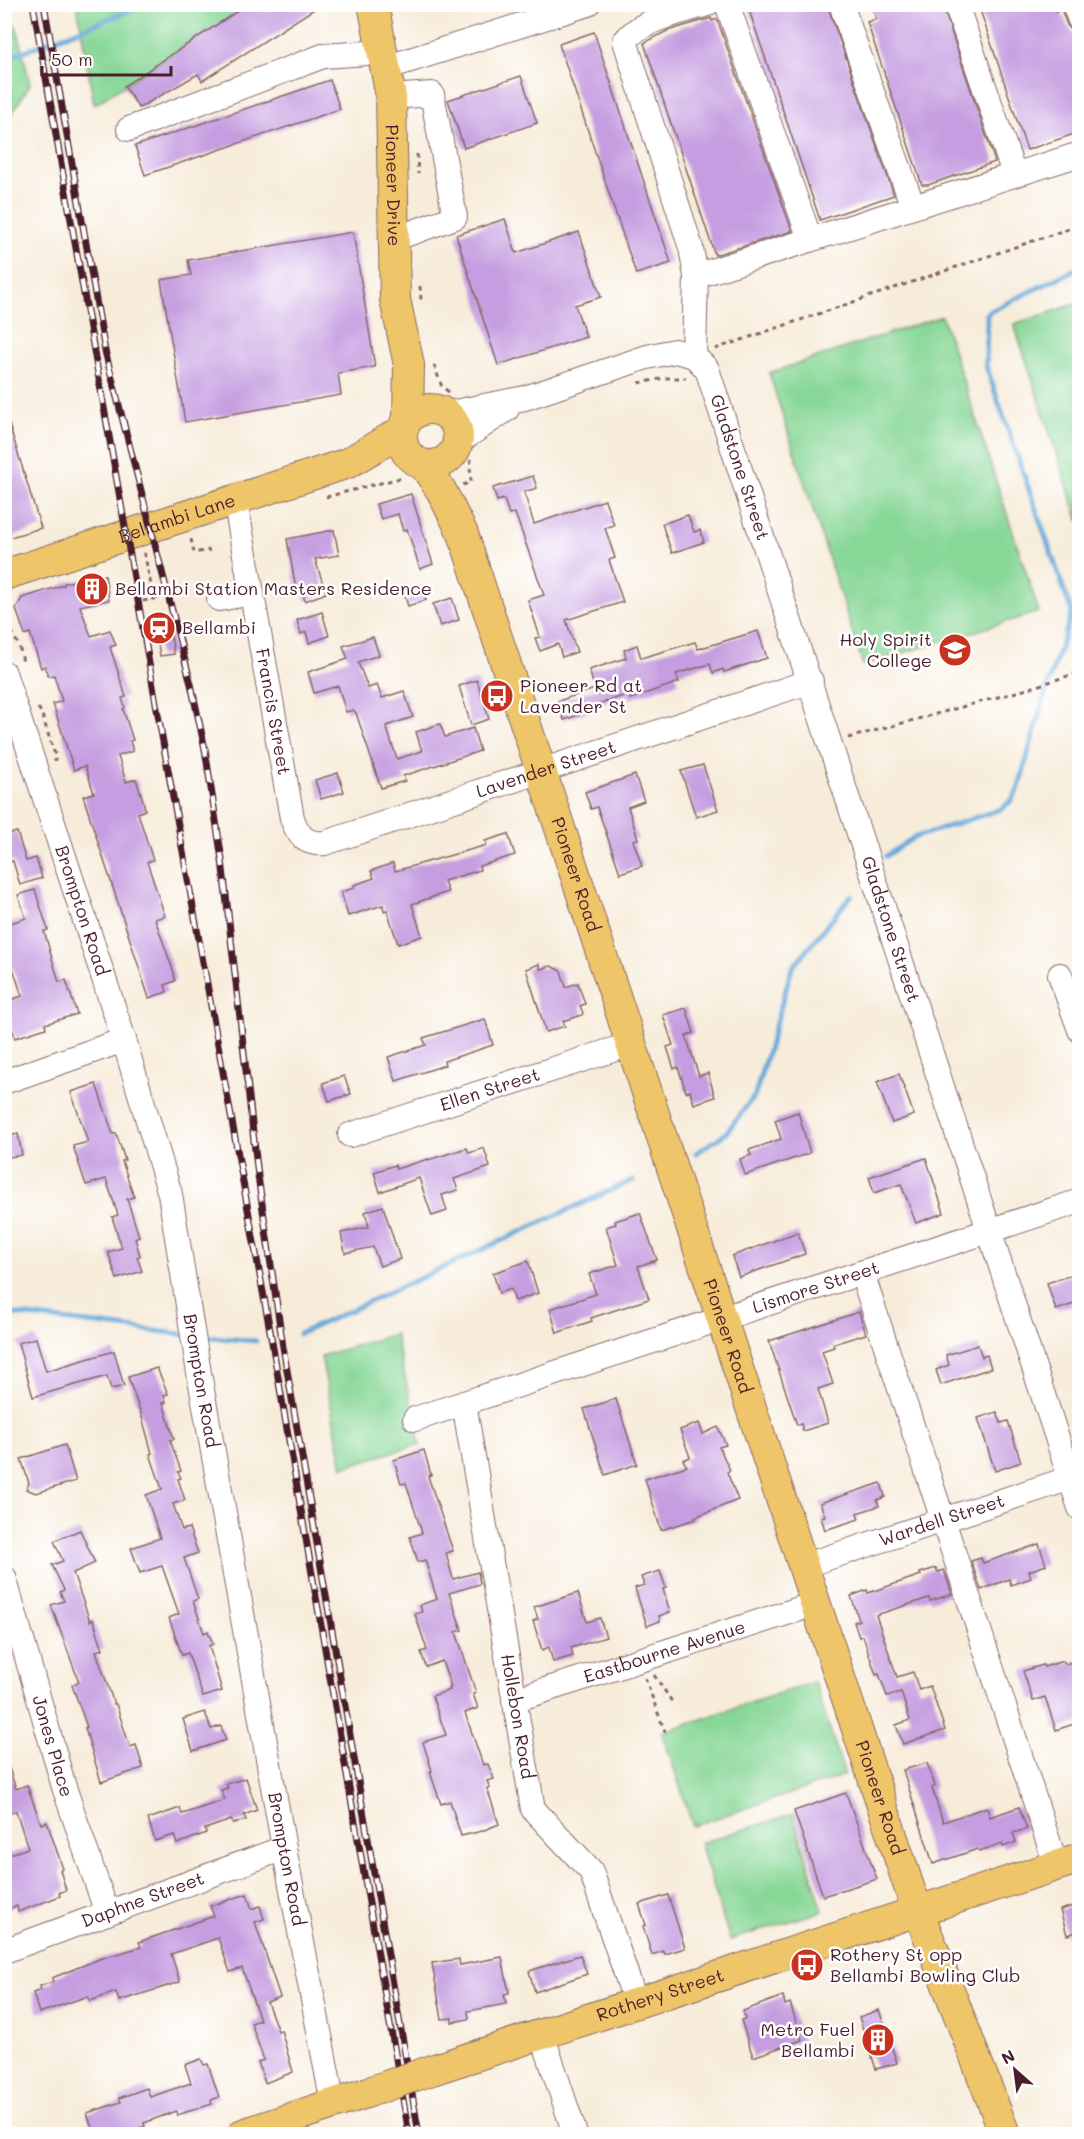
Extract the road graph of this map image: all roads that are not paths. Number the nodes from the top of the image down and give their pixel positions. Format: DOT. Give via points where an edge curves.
graph roads {
  1 [pos="373,4"];
  2 [pos="588,4"];
  3 [pos="707,4"];
  4 [pos="727,4"];
  5 [pos="841,4"];
  6 [pos="957,4"];
  7 [pos="1074,4"];
  8 [pos="1080,20"];
  9 [pos="384,60"];
  10 [pos="391,97"];
  11 [pos="129,129"];
  12 [pos="1080,153"];
  13 [pos="1014,174"];
  14 [pos="913,207"];
  15 [pos="394,239"];
  16 [pos="810,239"];
  17 [pos="696,276"];
  18 [pos="694,356"];
  19 [pos="409,365"];
  20 [pos="525,398"];
  21 [pos="442,412"];
  22 [pos="405,425"];
  23 [pos="462,448"];
  24 [pos="348,463"];
  25 [pos="416,467"];
  26 [pos="235,499"];
  27 [pos="463,534"];
  28 [pos="66,555"];
  29 [pos="4,563"];
  30 [pos="4,575"];
  31 [pos="252,593"];
  32 [pos="219,599"];
  33 [pos="4,673"];
  34 [pos="811,681"];
  35 [pos="541,772"];
  36 [pos="292,818"];
  37 [pos="1060,975"];
  38 [pos="1080,1030"];
  39 [pos="124,1040"];
  40 [pos="631,1044"];
  41 [pos="4,1082"];
  42 [pos="350,1135"];
  43 [pos="1080,1201"];
  44 [pos="988,1231"];
  45 [pos="862,1273"];
  46 [pos="721,1319"];
  47 [pos="464,1403"];
  48 [pos="415,1419"];
  49 [pos="1075,1477"];
  50 [pos="1080,1508"];
  51 [pos="943,1520"];
  52 [pos="803,1566"];
  53 [pos="4,1577"];
  54 [pos="815,1604"];
  55 [pos="514,1700"];
  56 [pos="284,1848"];
  57 [pos="1068,1861"];
  58 [pos="917,1911"];
  59 [pos="107,1913"];
  60 [pos="4,1951"];
  61 [pos="636,2003"];
  62 [pos="542,2034"];
  63 [pos="333,2104"];
  64 [pos="243,2134"];
  65 [pos="575,2134"];
  66 [pos="1005,2134"];
  1 -- 9 [label="main road, Pioneer Drive"];
  2 -- 9 [label="street"];
  3 -- 17 [label="street" via="645,25 632,32 625,42 691,248"];
  4 -- 16 [label="street"];
  5 -- 14 [label="street"];
  6 -- 13 [label="street"];
  7 -- 8 [label="street"];
  9 -- 10 [label="main road, Pioneer Drive"];
  9 -- 11 [label="street" via="323,56"];
  10 -- 15 [label="main road, Pioneer Drive"];
  10 -- 15 [label="street" via="432,94 455,218"];
  12 -- 13 [label="street"];
  13 -- 14 [label="street"];
  14 -- 16 [label="street"];
  15 -- 19 [label="main road, Pioneer Drive" via="395,299"];
  16 -- 17 [label="street"];
  17 -- 18 [label="street"];
  18 -- 20 [label="street" via="675,351 647,357"];
  18 -- 34 [label="street, Gladstone Street" via="707,369"];
  19 -- 21 [label="main road, Pioneer Drive"];
  19 -- 22 [label="main road, Pioneer Drive"];
  20 -- 21 [label="street"];
  20 -- 23 [label="street" via="488,420"];
  21 -- 22 [label="main road" via="423,410"];
  21 -- 23 [label="main road, Pioneer Road" via="456,426"];
  22 -- 24 [label="main road, Bellambi Lane"];
  22 -- 25 [label="main road, Pioneer Road" via="404,448"];
  23 -- 25 [label="main road" via="439,464"];
  23 -- 27 [label="main road, Pioneer Road" via="457,486"];
  24 -- 25 [label="main road, Bellambi Lane"];
  24 -- 26 [label="main road, Bellambi Lane"];
  25 -- 27 [label="main road, Pioneer Road" via="441,490"];
  26 -- 28 [label="main road, Bellambi Lane"];
  26 -- 31 [label="street, Francis Street"];
  27 -- 35 [label="main road, Pioneer Road"];
  28 -- 29 [label="street"];
  28 -- 30 [label="main road, Bellambi Lane"];
  31 -- 32 [label="street"];
  31 -- 36 [label="street, Francis Street"];
  33 -- 39 [label="street, Brompton Road"];
  34 -- 35 [label="street, Lavender Street"];
  34 -- 44 [label="street, Gladstone Street"];
  35 -- 36 [label="street, Lavender Street" via="325,843 312,844 303,838"];
  35 -- 40 [label="main road, Pioneer Road"];
  37 -- 38 [label="street"];
  39 -- 41 [label="street"];
  39 -- 56 [label="street, Brompton Road" via="170,1194"];
  40 -- 42 [label="street, Ellen Street"];
  40 -- 46 [label="main road, Pioneer Road"];
  43 -- 44 [label="street, Lismore Street"];
  44 -- 45 [label="street, Lismore Street"];
  44 -- 49 [label="street, Gladstone Street"];
  45 -- 46 [label="street, Lismore Street"];
  45 -- 51 [label="street"];
  46 -- 47 [label="street, Lismore Street"];
  46 -- 52 [label="main road, Pioneer Road"];
  47 -- 48 [label="street, Lismore Street"];
  47 -- 55 [label="street, Hollebon Road"];
  49 -- 50 [label="street, Gladstone Street"];
  49 -- 51 [label="street, Wardell Street"];
  51 -- 52 [label="street, Wardell Street"];
  51 -- 57 [label="street"];
  52 -- 54 [label="main road, Pioneer Road"];
  53 -- 59 [label="street, Jones Place" via="64,1787"];
  54 -- 55 [label="street, Eastbourne Avenue"];
  54 -- 58 [label="main road, Pioneer Road"];
  55 -- 61 [label="street, Hollebon Road" via="533,1809 591,1871"];
  56 -- 59 [label="street, Daphne Street"];
  56 -- 63 [label="street, Brompton Road"];
  57 -- 58 [label="main road, Rothery Street"];
  58 -- 61 [label="main road, Rothery Street"];
  58 -- 66 [label="main road, Pioneer Road"];
  59 -- 60 [label="street, Daphne Street"];
  61 -- 62 [label="main road, Rothery Street"];
  62 -- 63 [label="main road, Rothery Street, bridge"];
  62 -- 65 [label="street"];
  63 -- 64 [label="main road, Rothery Street"];
}
